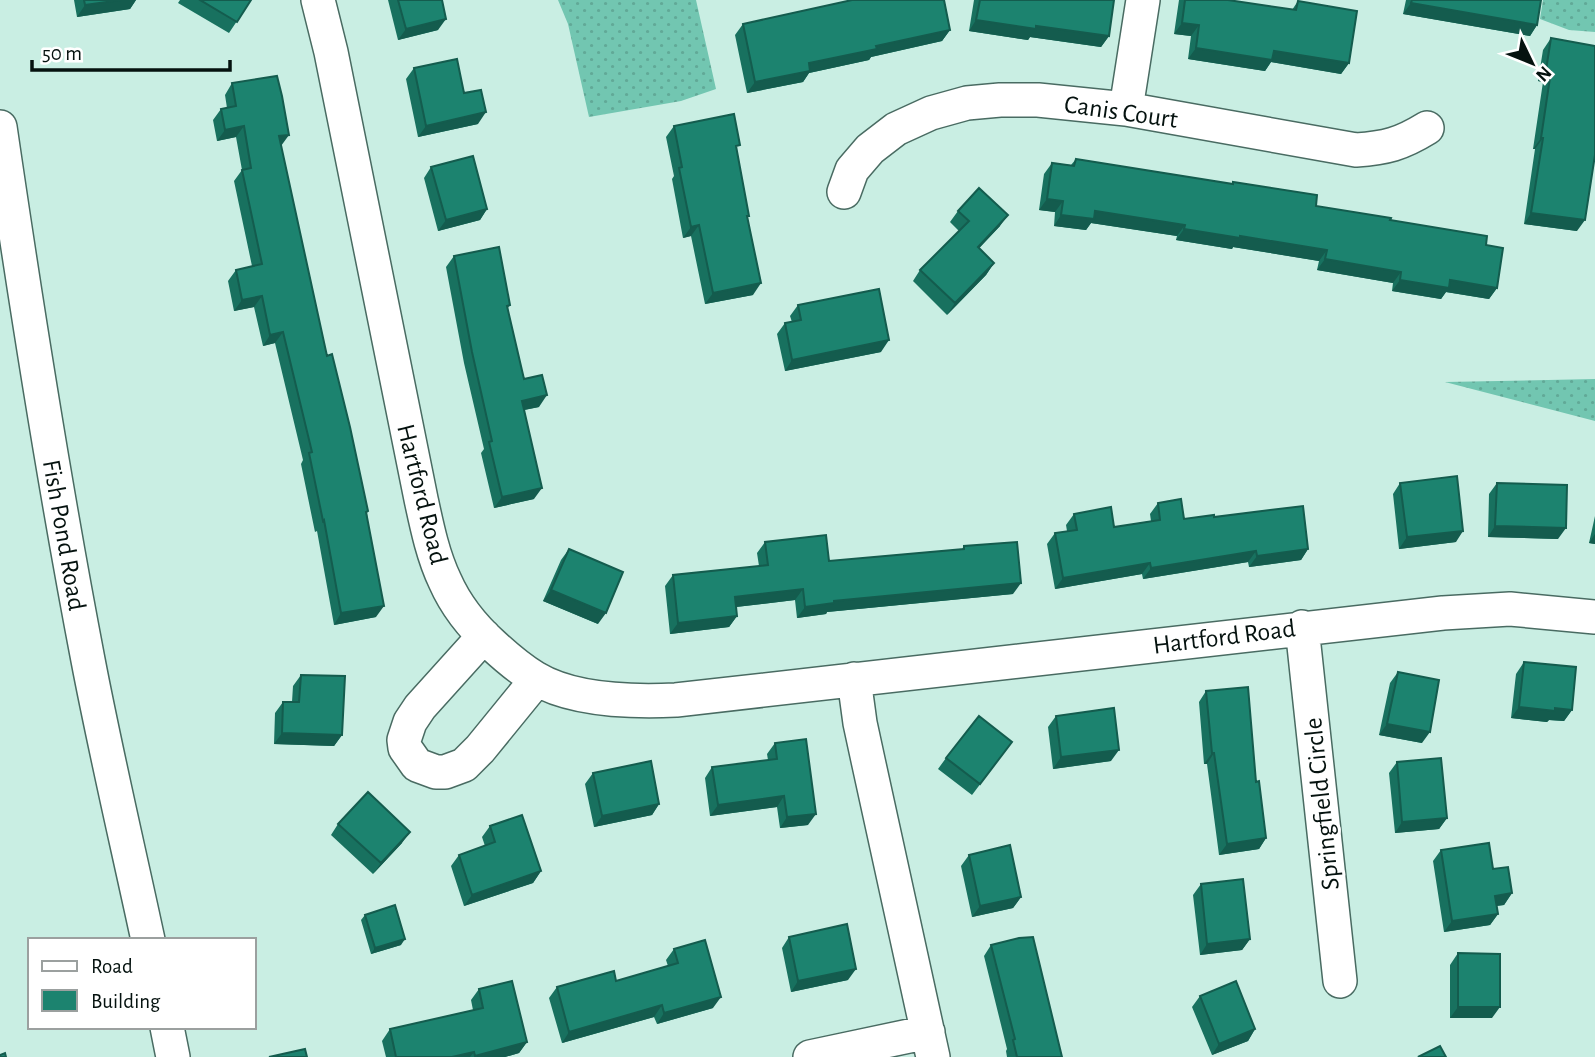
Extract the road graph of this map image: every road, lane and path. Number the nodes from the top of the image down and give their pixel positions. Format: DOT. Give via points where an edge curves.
graph roads {
  1 [pos="318,0"];
  2 [pos="1143,0"];
  3 [pos="1126,109"];
  4 [pos="0,127"];
  5 [pos="1427,128"];
  6 [pos="844,192"];
  7 [pos="15,331"];
  8 [pos="1595,617"];
  9 [pos="1302,627"];
  10 [pos="484,636"];
  11 [pos="537,679"];
  12 [pos="854,679"];
  13 [pos="148,938"];
  14 [pos="1340,981"];
  15 [pos="166,1029"];
  16 [pos="931,1045"];
  17 [pos="173,1057"];
  18 [pos="810,1057"];
  1 -- 10 [label="street, Hartford Road" via="427,527 445,581 461,610"];
  2 -- 3 [label="street"];
  3 -- 5 [label="street, Canis Court" via="1356,150 1408,140"];
  3 -- 6 [label="street, Canis Court" via="1000,100 931,113 896,129 870,149 852,170"];
  4 -- 7 [label="street, Fish Pond Road"];
  7 -- 13 [label="street, Fish Pond Road"];
  8 -- 9 [label="street, Hartford Road" via="1475,610"];
  9 -- 12 [label="street, Hartford Road"];
  9 -- 14 [label="street, Springfield Circle"];
  10 -- 11 [label="street, Hartford Road"];
  10 -- 11 [label="street" via="410,722 405,748 417,765 445,772 464,765"];
  11 -- 12 [label="street, Hartford Road" via="562,690 645,702"];
  12 -- 16 [label="street"];
  15 -- 17 [label="street"];
  16 -- 18 [label="street"];
}
